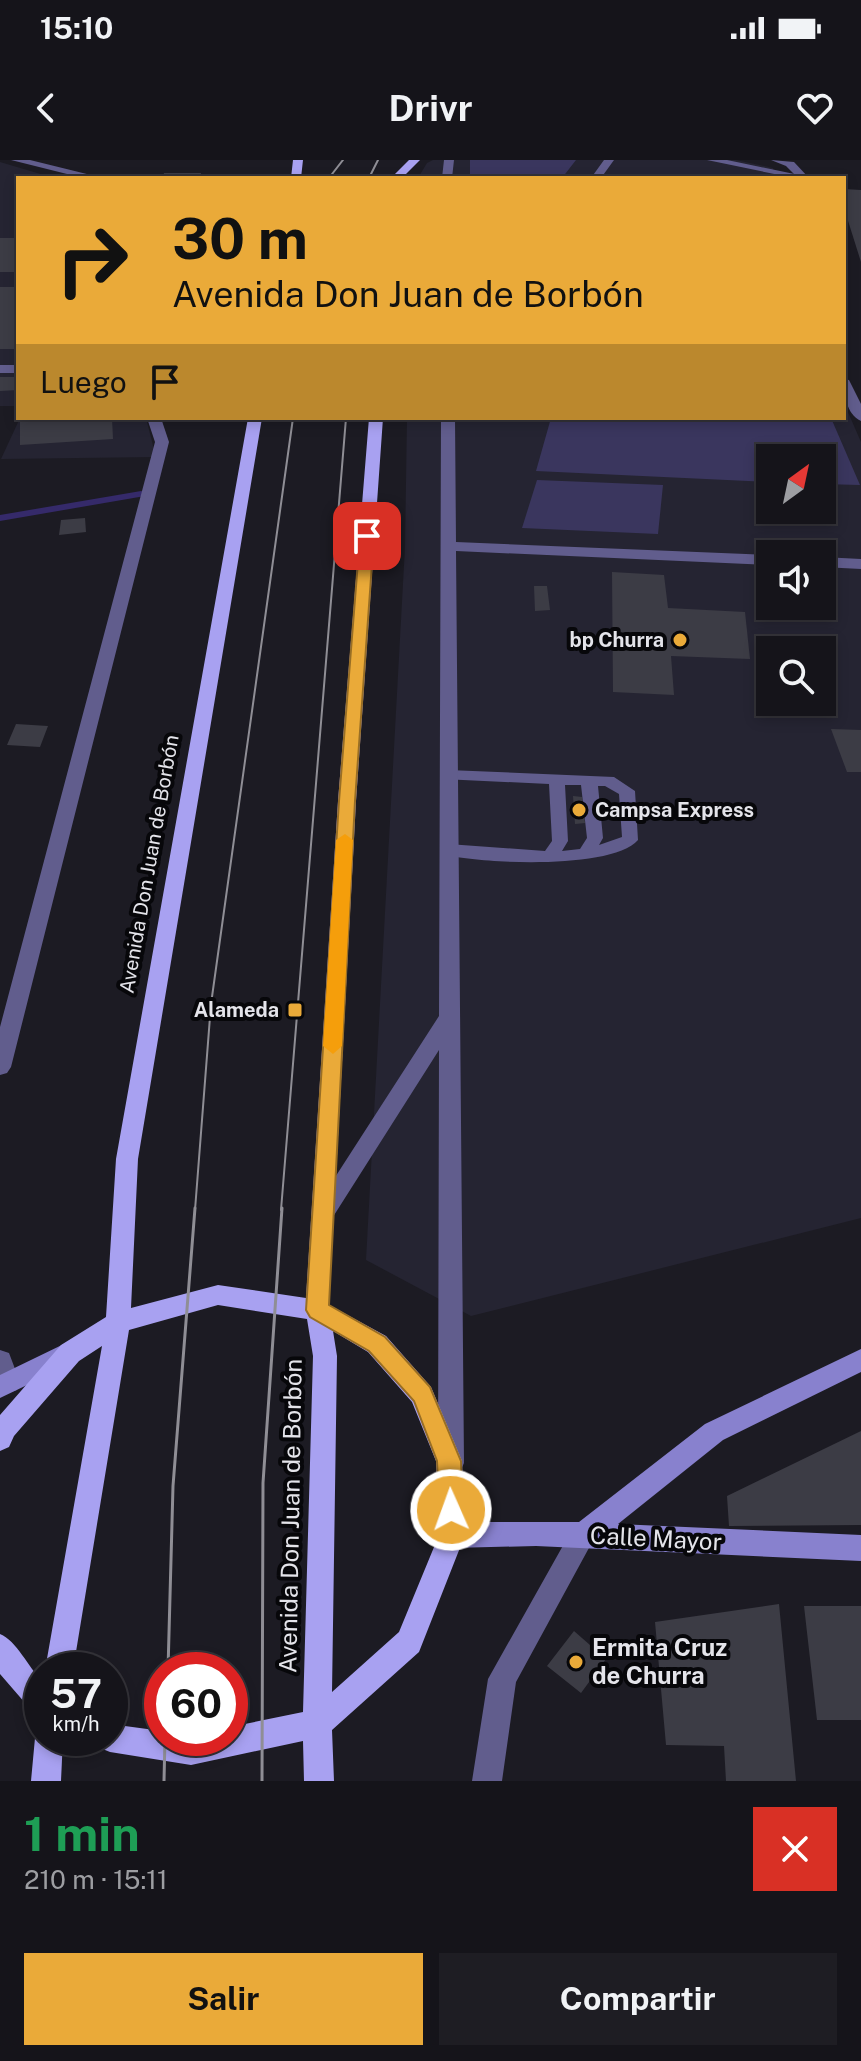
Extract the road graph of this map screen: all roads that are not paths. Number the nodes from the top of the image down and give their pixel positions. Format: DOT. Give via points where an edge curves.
graph roads {
  1 [pos="16,160"];
  2 [pos="415,160"];
  3 [pos="712,160"];
  4 [pos="776,160"];
  5 [pos="805,174"];
  6 [pos="91,176"];
  7 [pos="398,176"];
  8 [pos="846,387"];
  9 [pos="861,417"];
  10 [pos="155,420"];
  11 [pos="255,420"];
  12 [pos="376,420"];
  13 [pos="448,420"];
  14 [pos="447,546"];
  15 [pos="756,559"];
  16 [pos="836,563"];
  17 [pos="861,564"];
  18 [pos="448,775"];
  19 [pos="557,779"];
  20 [pos="589,781"];
  21 [pos="448,850"];
  22 [pos="587,852"];
  23 [pos="551,855"];
  24 [pos="449,1018"];
  25 [pos="0,1067"];
  26 [pos="323,1213"];
  27 [pos="317,1310"];
  28 [pos="118,1322"];
  29 [pos="70,1353"];
  30 [pos="861,1360"];
  31 [pos="3,1376"];
  32 [pos="0,1439"];
  33 [pos="452,1535"];
  34 [pos="583,1535"];
  35 [pos="861,1548"];
  36 [pos="0,1648"];
  37 [pos="62,1652"];
  38 [pos="24,1682"];
  39 [pos="317,1724"];
  40 [pos="128,1741"];
  41 [pos="48,1756"];
  42 [pos="483,1778"];
  43 [pos="46,1781"];
  44 [pos="319,1781"];
  1 -- 6 [label="street"];
  2 -- 7 [label="main road"];
  3 -- 5 [label="lane"];
  4 -- 5 [label="street"];
  8 -- 9 [label="street"];
  10 -- 25 [label="street" via="162,442"];
  11 -- 28 [label="main road, Avenida Don Juan de Borbón" via="127,1159"];
  12 -- 26 [label="main road, Avenida Don Juan de Borbón"];
  13 -- 14 [label="street"];
  14 -- 15 [label="street"];
  14 -- 18 [label="street"];
  16 -- 17 [label="street"];
  18 -- 19 [label="lane"];
  18 -- 21 [label="street"];
  19 -- 20 [label="lane"];
  19 -- 23 [label="lane" via="560,841"];
  20 -- 22 [label="lane" via="595,838"];
  20 -- 22 [label="lane" via="608,781 627,791 630,840"];
  21 -- 23 [label="lane"];
  21 -- 24 [label="street"];
  22 -- 23 [label="lane"];
  24 -- 26 [label="street"];
  24 -- 33 [label="street"];
  26 -- 27 [label="main road, Avenida Don Juan de Borbón"];
  27 -- 28 [label="main road" via="218,1295"];
  27 -- 33 [label="main road" via="377,1344 422,1395 449,1461"];
  27 -- 39 [label="main road, Avenida Don Juan de Borbón" via="325,1356"];
  28 -- 29 [label="main road"];
  28 -- 37 [label="main road, Avenida Don Juan de Borbón"];
  29 -- 31 [label="street"];
  29 -- 32 [label="main road"];
  30 -- 34 [label="street" via="714,1432"];
  33 -- 34 [label="street, Calle Mayor"];
  33 -- 39 [label="main road" via="409,1642"];
  34 -- 35 [label="street, Calle Mayor"];
  34 -- 42 [label="street" via="502,1679"];
  36 -- 38 [label="main road"];
  39 -- 40 [label="main road" via="191,1750"];
  39 -- 44 [label="main road, Avenida Don Juan de Borbón"];
  41 -- 43 [label="main road"];
}
